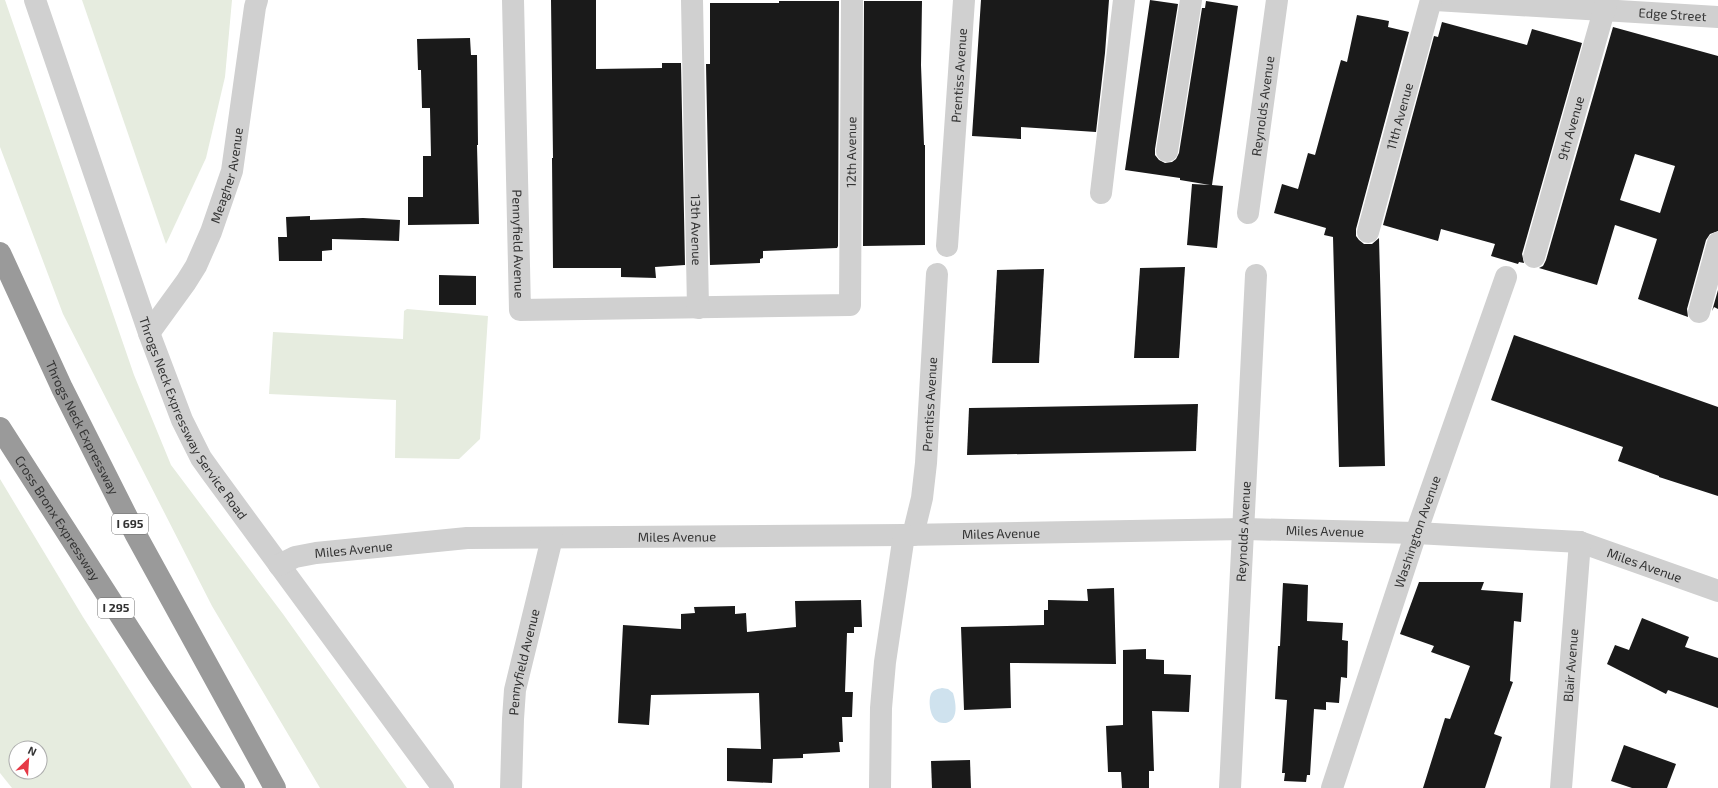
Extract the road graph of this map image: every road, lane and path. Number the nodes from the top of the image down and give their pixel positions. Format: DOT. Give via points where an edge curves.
graph roads {
  1 [pos="36,0"];
  2 [pos="257,0"];
  3 [pos="513,0"];
  4 [pos="692,0"];
  5 [pos="852,0"];
  6 [pos="964,0"];
  7 [pos="1124,0"];
  8 [pos="1190,0"];
  9 [pos="1277,0"];
  10 [pos="1430,0"];
  11 [pos="1435,0"];
  12 [pos="1606,5"];
  13 [pos="1718,17"];
  14 [pos="1167,151"];
  15 [pos="1101,193"];
  16 [pos="1248,213"];
  17 [pos="1368,232"];
  18 [pos="1718,243"];
  19 [pos="947,246"];
  20 [pos="0,253"];
  21 [pos="1534,257"];
  22 [pos="937,274"];
  23 [pos="1256,275"];
  24 [pos="1506,277"];
  25 [pos="698,308"];
  26 [pos="1699,312"];
  27 [pos="149,333"];
  28 [pos="0,428"];
  29 [pos="1245,529"];
  30 [pos="1416,533"];
  31 [pos="909,535"];
  32 [pos="552,538"];
  33 [pos="1580,542"];
  34 [pos="279,565"];
  35 [pos="1718,591"];
  36 [pos="234,788"];
  37 [pos="275,788"];
  38 [pos="443,788"];
  39 [pos="511,788"];
  40 [pos="880,788"];
  41 [pos="1230,788"];
  42 [pos="1332,788"];
  43 [pos="1560,788"];
  1 -- 27 [label="street, Throgs Neck Expressway Service Road"];
  2 -- 27 [label="street, Meagher Avenue" via="232,171 196,266"];
  3 -- 25 [label="street, Pennyfield Avenue" via="520,310"];
  4 -- 25 [label="street, 13th Avenue"];
  5 -- 25 [label="street, 12th Avenue" via="850,305"];
  6 -- 19 [label="street, Prentiss Avenue"];
  7 -- 15 [label="street"];
  8 -- 14 [label="street"];
  9 -- 16 [label="street, Reynolds Avenue"];
  10 -- 17 [label="street, 11th Avenue"];
  11 -- 12 [label="street, Edge Street"];
  12 -- 13 [label="street, Edge Street"];
  12 -- 21 [label="street, 9th Avenue"];
  18 -- 26 [label="street"];
  20 -- 37 [label="highway, Throgs Neck Expressway / I 695" via="62,388 136,535"];
  22 -- 31 [label="street, Prentiss Avenue" via="922,498"];
  23 -- 29 [label="street, Reynolds Avenue"];
  24 -- 30 [label="street, Washington Avenue"];
  27 -- 34 [label="street, Throgs Neck Expressway Service Road" via="182,420 204,463"];
  28 -- 36 [label="highway, Cross Bronx Expressway / I 295"];
  29 -- 30 [label="street, Miles Avenue"];
  29 -- 31 [label="street, Miles Avenue"];
  29 -- 41 [label="street, Reynolds Avenue"];
  30 -- 33 [label="street, Miles Avenue"];
  30 -- 42 [label="street, Washington Avenue"];
  31 -- 32 [label="street, Miles Avenue"];
  31 -- 40 [label="street, Prentiss Avenue" via="885,662 881,708"];
  32 -- 34 [label="street, Miles Avenue" via="449,538 316,552 295,557"];
  32 -- 39 [label="street, Pennyfield Avenue" via="515,690"];
  33 -- 35 [label="street, Miles Avenue"];
  33 -- 43 [label="street, Blair Avenue"];
  34 -- 38 [label="street, Throgs Neck Expressway Service Road"];
}
